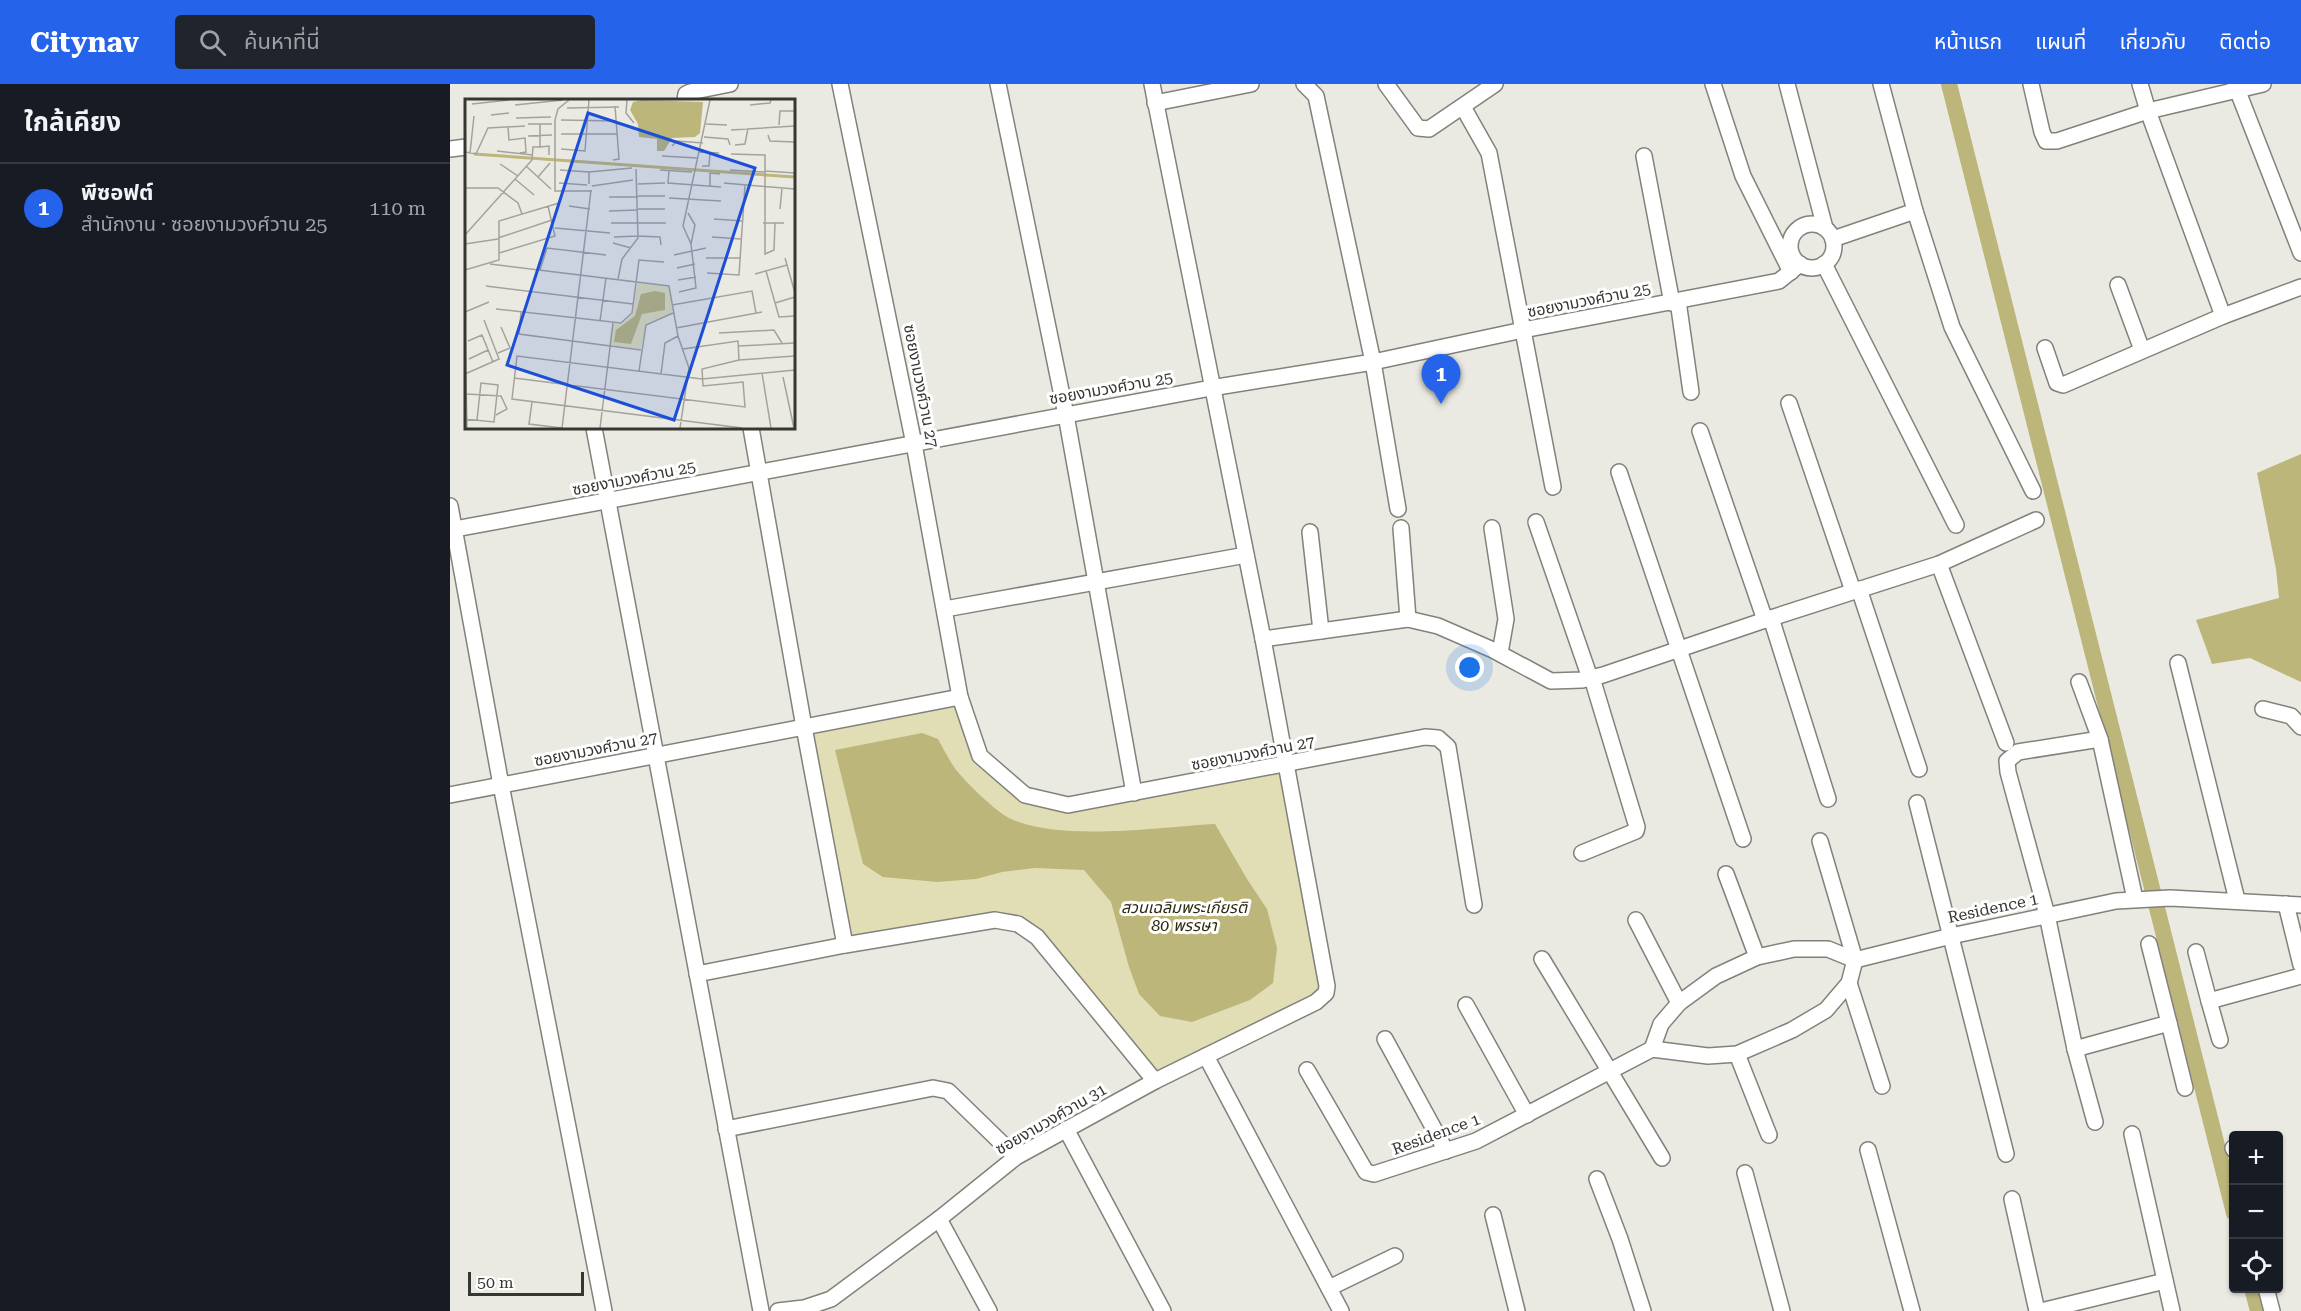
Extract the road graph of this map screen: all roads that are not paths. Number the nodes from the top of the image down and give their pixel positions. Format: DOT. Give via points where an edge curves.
graph roads {
  1 [pos="730,84"];
  2 [pos="840,84"];
  3 [pos="998,84"];
  4 [pos="1152,84"];
  5 [pos="1251,84"];
  6 [pos="1304,84"];
  7 [pos="1386,84"];
  8 [pos="1495,84"];
  9 [pos="1713,84"];
  10 [pos="1787,84"];
  11 [pos="1881,84"];
  12 [pos="2031,84"];
  13 [pos="2140,84"];
  14 [pos="2263,84"];
  15 [pos="2236,87"];
  16 [pos="685,99"];
  17 [pos="1155,103"];
  18 [pos="1463,106"];
  19 [pos="2148,111"];
  20 [pos="465,147"];
  21 [pos="450,149"];
  22 [pos="1644,156"];
  23 [pos="1915,211"];
  24 [pos="1829,233"];
  25 [pos="2301,253"];
  26 [pos="1824,264"];
  27 [pos="1790,272"];
  28 [pos="2118,285"];
  29 [pos="2301,287"];
  30 [pos="1675,302"];
  31 [pos="2223,315"];
  32 [pos="1523,330"];
  33 [pos="2045,348"];
  34 [pos="2142,350"];
  35 [pos="1373,362"];
  36 [pos="1211,388"];
  37 [pos="1691,392"];
  38 [pos="1789,403"];
  39 [pos="1066,415"];
  40 [pos="594,429"];
  41 [pos="751,429"];
  42 [pos="1700,431"];
  43 [pos="914,444"];
  44 [pos="760,472"];
  45 [pos="1619,472"];
  46 [pos="1553,487"];
  47 [pos="2033,491"];
  48 [pos="608,501"];
  49 [pos="450,506"];
  50 [pos="1398,509"];
  51 [pos="2036,520"];
  52 [pos="1536,522"];
  53 [pos="1956,525"];
  54 [pos="1401,528"];
  55 [pos="1492,528"];
  56 [pos="452,530"];
  57 [pos="1310,532"];
  58 [pos="1246,555"];
  59 [pos="1939,564"];
  60 [pos="1095,581"];
  61 [pos="1856,590"];
  62 [pos="945,609"];
  63 [pos="1408,619"];
  64 [pos="1768,619"];
  65 [pos="1321,631"];
  66 [pos="1263,639"];
  67 [pos="1680,649"];
  68 [pos="1500,653"];
  69 [pos="2178,663"];
  70 [pos="1591,678"];
  71 [pos="2079,682"];
  72 [pos="960,697"];
  73 [pos="2263,709"];
  74 [pos="804,727"];
  75 [pos="2301,727"];
  76 [pos="2100,739"];
  77 [pos="2006,743"];
  78 [pos="655,756"];
  79 [pos="1285,766"];
  80 [pos="1919,769"];
  81 [pos="501,785"];
  82 [pos="1134,793"];
  83 [pos="450,795"];
  84 [pos="1828,799"];
  85 [pos="1917,803"];
  86 [pos="1743,838"];
  87 [pos="1820,841"];
  88 [pos="1582,853"];
  89 [pos="1726,874"];
  90 [pos="2138,900"];
  91 [pos="2237,900"];
  92 [pos="2294,904"];
  93 [pos="1474,905"];
  94 [pos="2047,915"];
  95 [pos="1636,920"];
  96 [pos="1951,936"];
  97 [pos="2149,944"];
  98 [pos="845,945"];
  99 [pos="2196,952"];
  100 [pos="1757,957"];
  101 [pos="1542,959"];
  102 [pos="1855,960"];
  103 [pos="2301,965"];
  104 [pos="697,974"];
  105 [pos="2301,976"];
  106 [pos="1849,983"];
  107 [pos="2209,1000"];
  108 [pos="1679,1003"];
  109 [pos="1467,1005"];
  110 [pos="2169,1023"];
  111 [pos="1385,1039"];
  112 [pos="2220,1040"];
  113 [pos="1652,1049"];
  114 [pos="2075,1049"];
  115 [pos="1737,1054"];
  116 [pos="1206,1056"];
  117 [pos="1306,1070"];
  118 [pos="1610,1071"];
  119 [pos="1155,1081"];
  120 [pos="1882,1086"];
  121 [pos="2185,1088"];
  122 [pos="1527,1115"];
  123 [pos="2095,1122"];
  124 [pos="726,1129"];
  125 [pos="1066,1129"];
  126 [pos="2132,1134"];
  127 [pos="1769,1135"];
  128 [pos="1868,1150"];
  129 [pos="1446,1151"];
  130 [pos="2006,1154"];
  131 [pos="1016,1157"];
  132 [pos="1662,1158"];
  133 [pos="1745,1173"];
  134 [pos="1597,1179"];
  135 [pos="2012,1199"];
  136 [pos="1492,1215"];
  137 [pos="939,1219"];
  138 [pos="1395,1256"];
  139 [pos="2164,1281"];
  140 [pos="1329,1288"];
  141 [pos="2267,1293"];
  142 [pos="604,1311"];
  143 [pos="761,1311"];
  144 [pos="778,1311"];
  145 [pos="989,1311"];
  146 [pos="1163,1311"];
  147 [pos="1341,1311"];
  148 [pos="1517,1311"];
  149 [pos="1643,1311"];
  150 [pos="1782,1311"];
  151 [pos="1912,1311"];
  152 [pos="2039,1311"];
  153 [pos="2172,1311"];
  154 [pos="2272,1311"];
  1 -- 16 [label="street" via="690,92"];
  2 -- 43 [label="street, ซอยงามวงศ์วาน 27"];
  3 -- 39 [label="street"];
  4 -- 17 [label="street"];
  5 -- 17 [label="street"];
  6 -- 35 [label="street" via="1316,96"];
  7 -- 18 [label="street" via="1423,130"];
  8 -- 18 [label="street"];
  9 -- 27 [label="street" via="1743,176"];
  10 -- 24 [label="street"];
  11 -- 23 [label="street"];
  12 -- 19 [label="street" via="2046,141 2058,141"];
  13 -- 19 [label="street"];
  14 -- 15 [label="street"];
  15 -- 19 [label="street"];
  15 -- 25 [label="street"];
  17 -- 36 [label="street"];
  18 -- 32 [label="street" via="1489,153"];
  19 -- 31 [label="street"];
  20 -- 21 [label="street"];
  22 -- 30 [label="street"];
  23 -- 24 [label="street"];
  23 -- 47 [label="street" via="1952,327"];
  24 -- 26 [label="street" via="1833,253"];
  24 -- 27 [label="street" via="1811,223 1794,233"];
  26 -- 27 [label="street"];
  26 -- 53 [label="street"];
  27 -- 30 [label="street, ซอยงามวงศ์วาน 25"];
  28 -- 34 [label="street"];
  29 -- 31 [label="street"];
  30 -- 32 [label="street, ซอยงามวงศ์วาน 25"];
  30 -- 37 [label="street"];
  31 -- 34 [label="street"];
  32 -- 35 [label="street, ซอยงามวงศ์วาน 25"];
  32 -- 46 [label="street"];
  33 -- 34 [label="street" via="2057,383 2063,385"];
  35 -- 36 [label="street, ซอยงามวงศ์วาน 25"];
  35 -- 50 [label="street"];
  36 -- 39 [label="street, ซอยงามวงศ์วาน 25"];
  36 -- 58 [label="street"];
  38 -- 61 [label="street"];
  39 -- 43 [label="street, ซอยงามวงศ์วาน 25"];
  39 -- 60 [label="street"];
  40 -- 48 [label="street"];
  41 -- 44 [label="street"];
  42 -- 64 [label="street"];
  43 -- 44 [label="street, ซอยงามวงศ์วาน 25"];
  43 -- 62 [label="street, ซอยงามวงศ์วาน 27"];
  44 -- 48 [label="street, ซอยงามวงศ์วาน 25"];
  44 -- 74 [label="street"];
  45 -- 67 [label="street"];
  48 -- 56 [label="street, ซอยงามวงศ์วาน 25"];
  48 -- 78 [label="street"];
  49 -- 56 [label="street"];
  51 -- 59 [label="street"];
  52 -- 70 [label="street"];
  54 -- 63 [label="street"];
  55 -- 68 [label="street" via="1506,619"];
  56 -- 81 [label="street"];
  57 -- 65 [label="street"];
  58 -- 60 [label="street"];
  58 -- 66 [label="street"];
  59 -- 61 [label="street"];
  59 -- 77 [label="street"];
  60 -- 62 [label="street"];
  60 -- 82 [label="street"];
  61 -- 64 [label="street"];
  61 -- 80 [label="street"];
  62 -- 72 [label="street, ซอยงามวงศ์วาน 27"];
  63 -- 65 [label="street"];
  63 -- 68 [label="street" via="1438,626"];
  64 -- 67 [label="street"];
  64 -- 84 [label="street"];
  65 -- 66 [label="street"];
  66 -- 79 [label="street"];
  67 -- 70 [label="street"];
  67 -- 86 [label="street"];
  68 -- 70 [label="street" via="1551,681"];
  69 -- 91 [label="street"];
  70 -- 88 [label="street" via="1637,827 1628,836"];
  71 -- 76 [label="street"];
  72 -- 74 [label="street, ซอยงามวงศ์วาน 27"];
  72 -- 82 [label="street, ซอยงามวงศ์วาน 27" via="980,756 1025,795 1068,805"];
  73 -- 75 [label="street" via="2291,716"];
  74 -- 78 [label="street, ซอยงามวงศ์วาน 27"];
  74 -- 98 [label="street"];
  76 -- 90 [label="street"];
  76 -- 94 [label="street" via="2018,752 2007,761"];
  78 -- 81 [label="street, ซอยงามวงศ์วาน 27"];
  78 -- 104 [label="street"];
  79 -- 82 [label="street, ซอยงามวงศ์วาน 27"];
  79 -- 93 [label="street, ซอยงามวงศ์วาน 27" via="1425,737 1438,738 1448,747"];
  79 -- 116 [label="street, ซอยงามวงศ์วาน 31" via="1326,993 1316,1002"];
  81 -- 83 [label="street, ซอยงามวงศ์วาน 27"];
  81 -- 142 [label="street"];
  85 -- 96 [label="street"];
  87 -- 102 [label="street"];
  89 -- 100 [label="street"];
  90 -- 91 [label="street, Residence 1"];
  90 -- 94 [label="street, Residence 1"];
  91 -- 92 [label="street"];
  92 -- 103 [label="street"];
  94 -- 96 [label="street, Residence 1"];
  94 -- 114 [label="street"];
  95 -- 108 [label="street"];
  96 -- 102 [label="street, Residence 1"];
  96 -- 130 [label="street"];
  97 -- 110 [label="street"];
  98 -- 104 [label="street"];
  98 -- 119 [label="street" via="995,920 1018,924 1037,937"];
  99 -- 107 [label="street"];
  100 -- 102 [label="street" via="1794,949 1828,949"];
  100 -- 108 [label="street" via="1716,976"];
  101 -- 118 [label="street"];
  102 -- 106 [label="street"];
  104 -- 124 [label="street"];
  105 -- 107 [label="street"];
  106 -- 115 [label="street" via="1826,1010"];
  106 -- 120 [label="street"];
  107 -- 112 [label="street"];
  108 -- 113 [label="street" via="1661,1024"];
  109 -- 122 [label="street"];
  110 -- 114 [label="street"];
  110 -- 121 [label="street"];
  111 -- 129 [label="street"];
  113 -- 115 [label="street" via="1708,1056"];
  113 -- 118 [label="street, Residence 1"];
  114 -- 123 [label="street"];
  115 -- 127 [label="street"];
  116 -- 119 [label="street, ซอยงามวงศ์วาน 31"];
  116 -- 140 [label="street"];
  117 -- 129 [label="street, Residence 1" via="1366,1172 1377,1173"];
  118 -- 122 [label="street, Residence 1"];
  118 -- 132 [label="street"];
  119 -- 125 [label="street, ซอยงามวงศ์วาน 31"];
  122 -- 129 [label="street, Residence 1" via="1476,1141"];
  124 -- 131 [label="street" via="942,1088"];
  124 -- 143 [label="street"];
  125 -- 131 [label="street, ซอยงามวงศ์วาน 31"];
  125 -- 146 [label="street"];
  126 -- 139 [label="street"];
  128 -- 151 [label="street"];
  131 -- 137 [label="street, ซอยงามวงศ์วาน 31"];
  133 -- 150 [label="street"];
  134 -- 149 [label="street"];
  135 -- 152 [label="street"];
  136 -- 148 [label="street"];
  137 -- 144 [label="street, ซอยงามวงศ์วาน 31" via="831,1299"];
  137 -- 145 [label="street"];
  138 -- 140 [label="street"];
  139 -- 152 [label="street"];
  139 -- 153 [label="street"];
  140 -- 147 [label="street"];
  141 -- 154 [label="street"];
}
